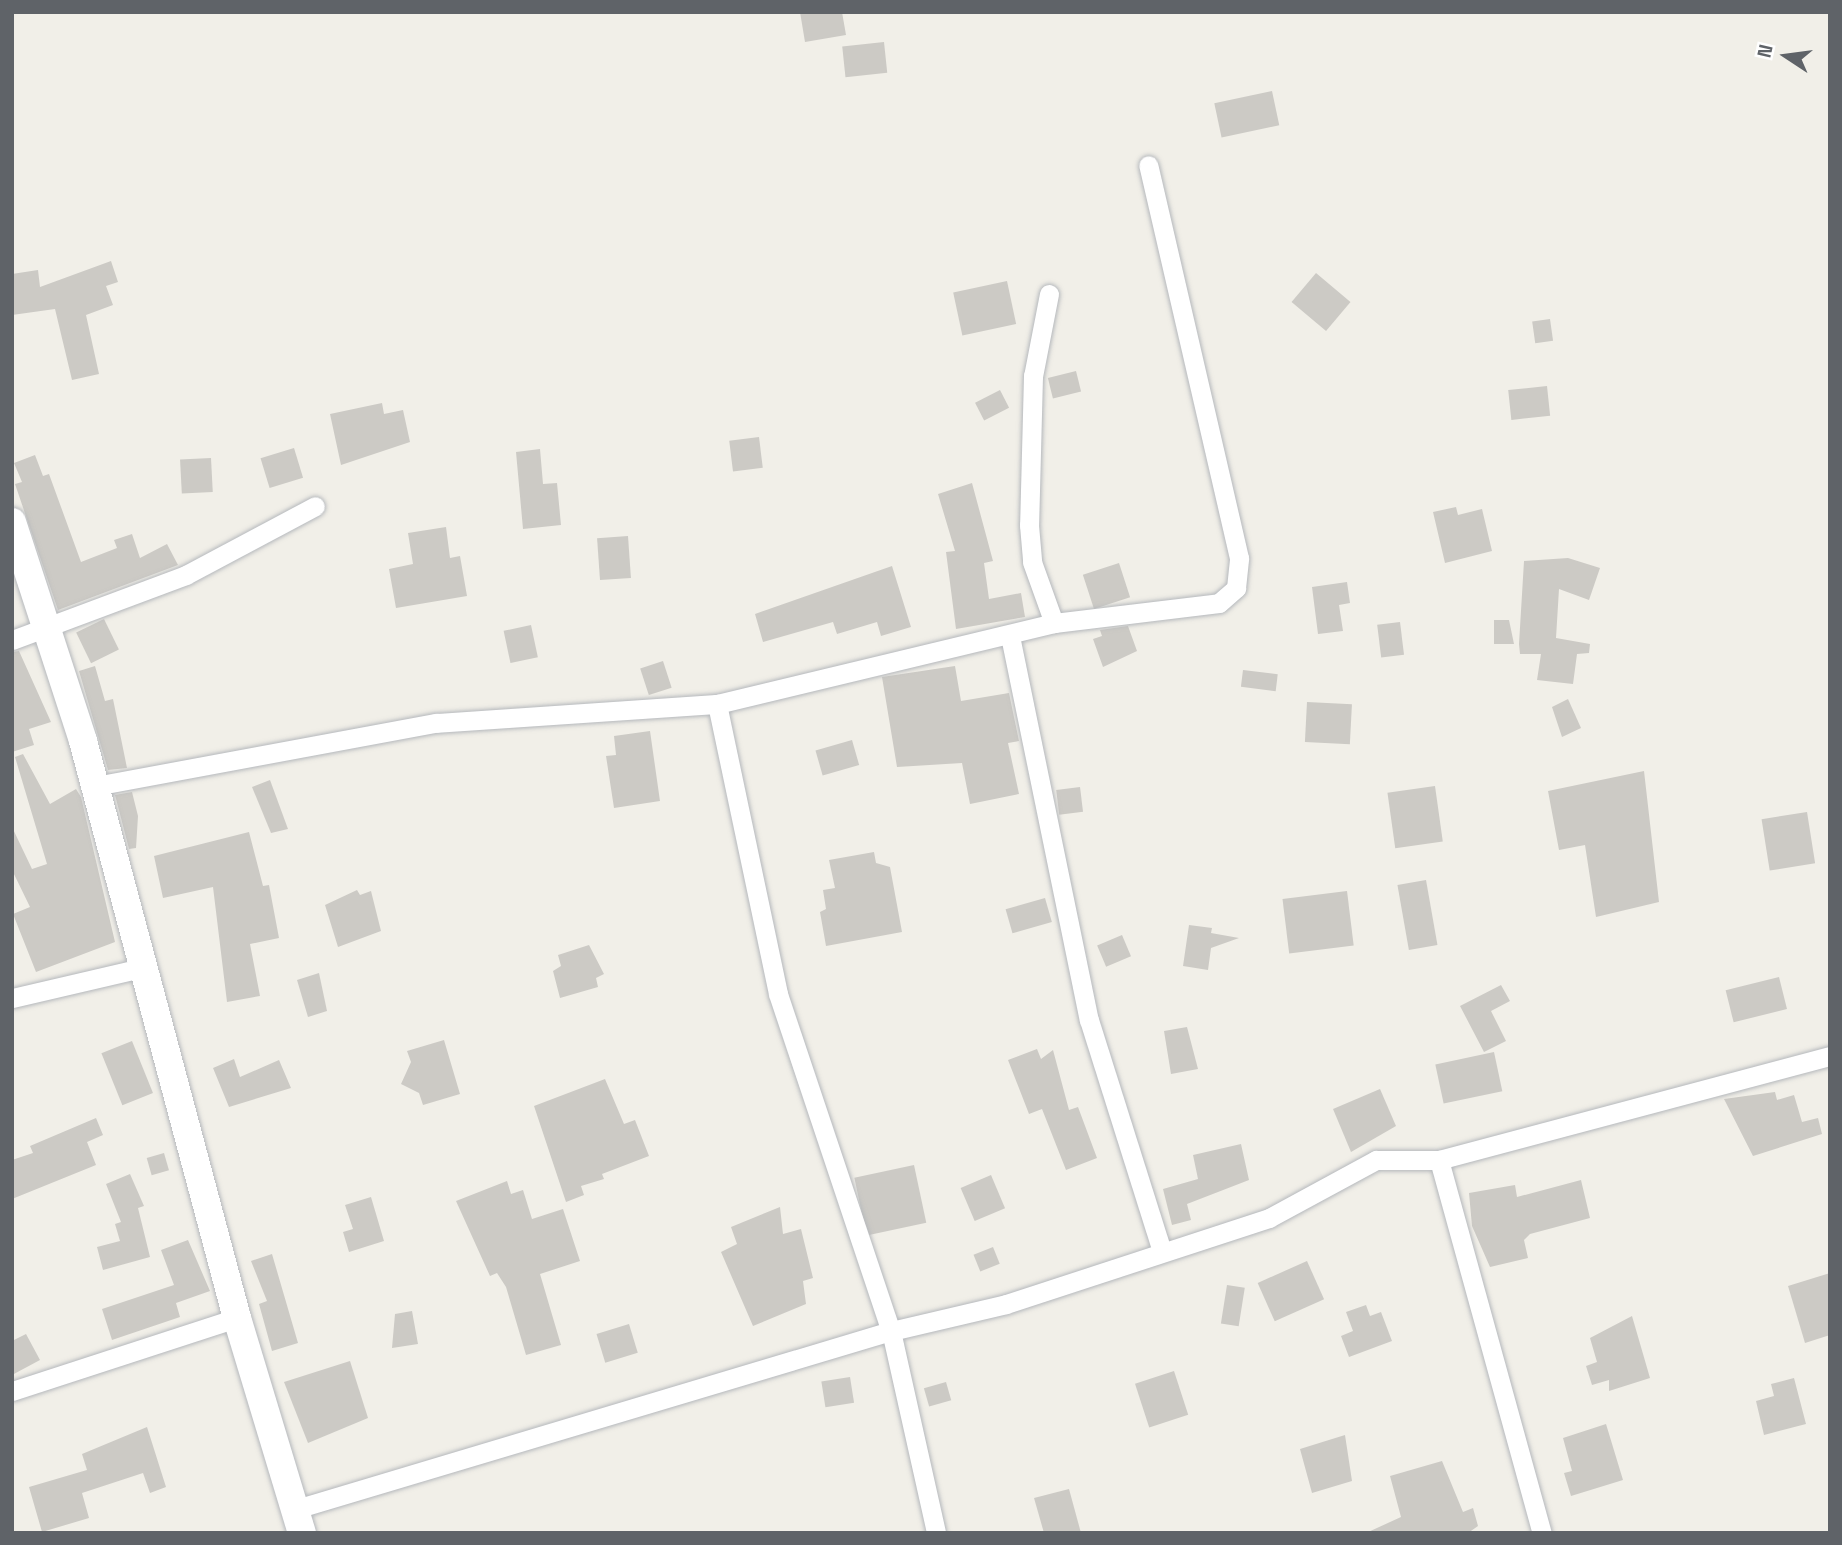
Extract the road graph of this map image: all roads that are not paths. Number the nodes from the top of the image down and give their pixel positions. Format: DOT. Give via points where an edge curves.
graph roads {
  1 [pos="1147,165"];
  2 [pos="1049,293"];
  3 [pos="315,506"];
  4 [pos="12,522"];
  5 [pos="1054,623"];
  6 [pos="45,629"];
  7 [pos="1010,636"];
  8 [pos="12,640"];
  9 [pos="717,704"];
  10 [pos="95,786"];
  11 [pos="141,968"];
  12 [pos="12,998"];
  13 [pos="1830,1056"];
  14 [pos="1439,1160"];
  15 [pos="1163,1251"];
  16 [pos="237,1318"];
  17 [pos="891,1331"];
  18 [pos="12,1391"];
  19 [pos="299,1521"];
  20 [pos="936,1533"];
  21 [pos="1542,1533"];
  1 -- 5 [label="street" via="1239,558 1236,588 1219,603"];
  2 -- 5 [label="street" via="1033,376 1029,525 1032,562"];
  3 -- 6 [label="street" via="186,575"];
  4 -- 6 [label="main road"];
  5 -- 7 [label="street"];
  6 -- 8 [label="street"];
  6 -- 10 [label="main road"];
  7 -- 9 [label="street"];
  7 -- 15 [label="street" via="1089,1020"];
  9 -- 10 [label="street" via="436,723"];
  9 -- 17 [label="street" via="778,994"];
  10 -- 11 [label="main road"];
  11 -- 12 [label="street"];
  11 -- 16 [label="main road"];
  13 -- 14 [label="street"];
  14 -- 15 [label="street" via="1376,1160 1269,1218"];
  14 -- 21 [label="street"];
  15 -- 17 [label="street" via="1006,1304"];
  16 -- 18 [label="street"];
  16 -- 19 [label="main road"];
  17 -- 19 [label="street"];
  17 -- 20 [label="street"];
}
